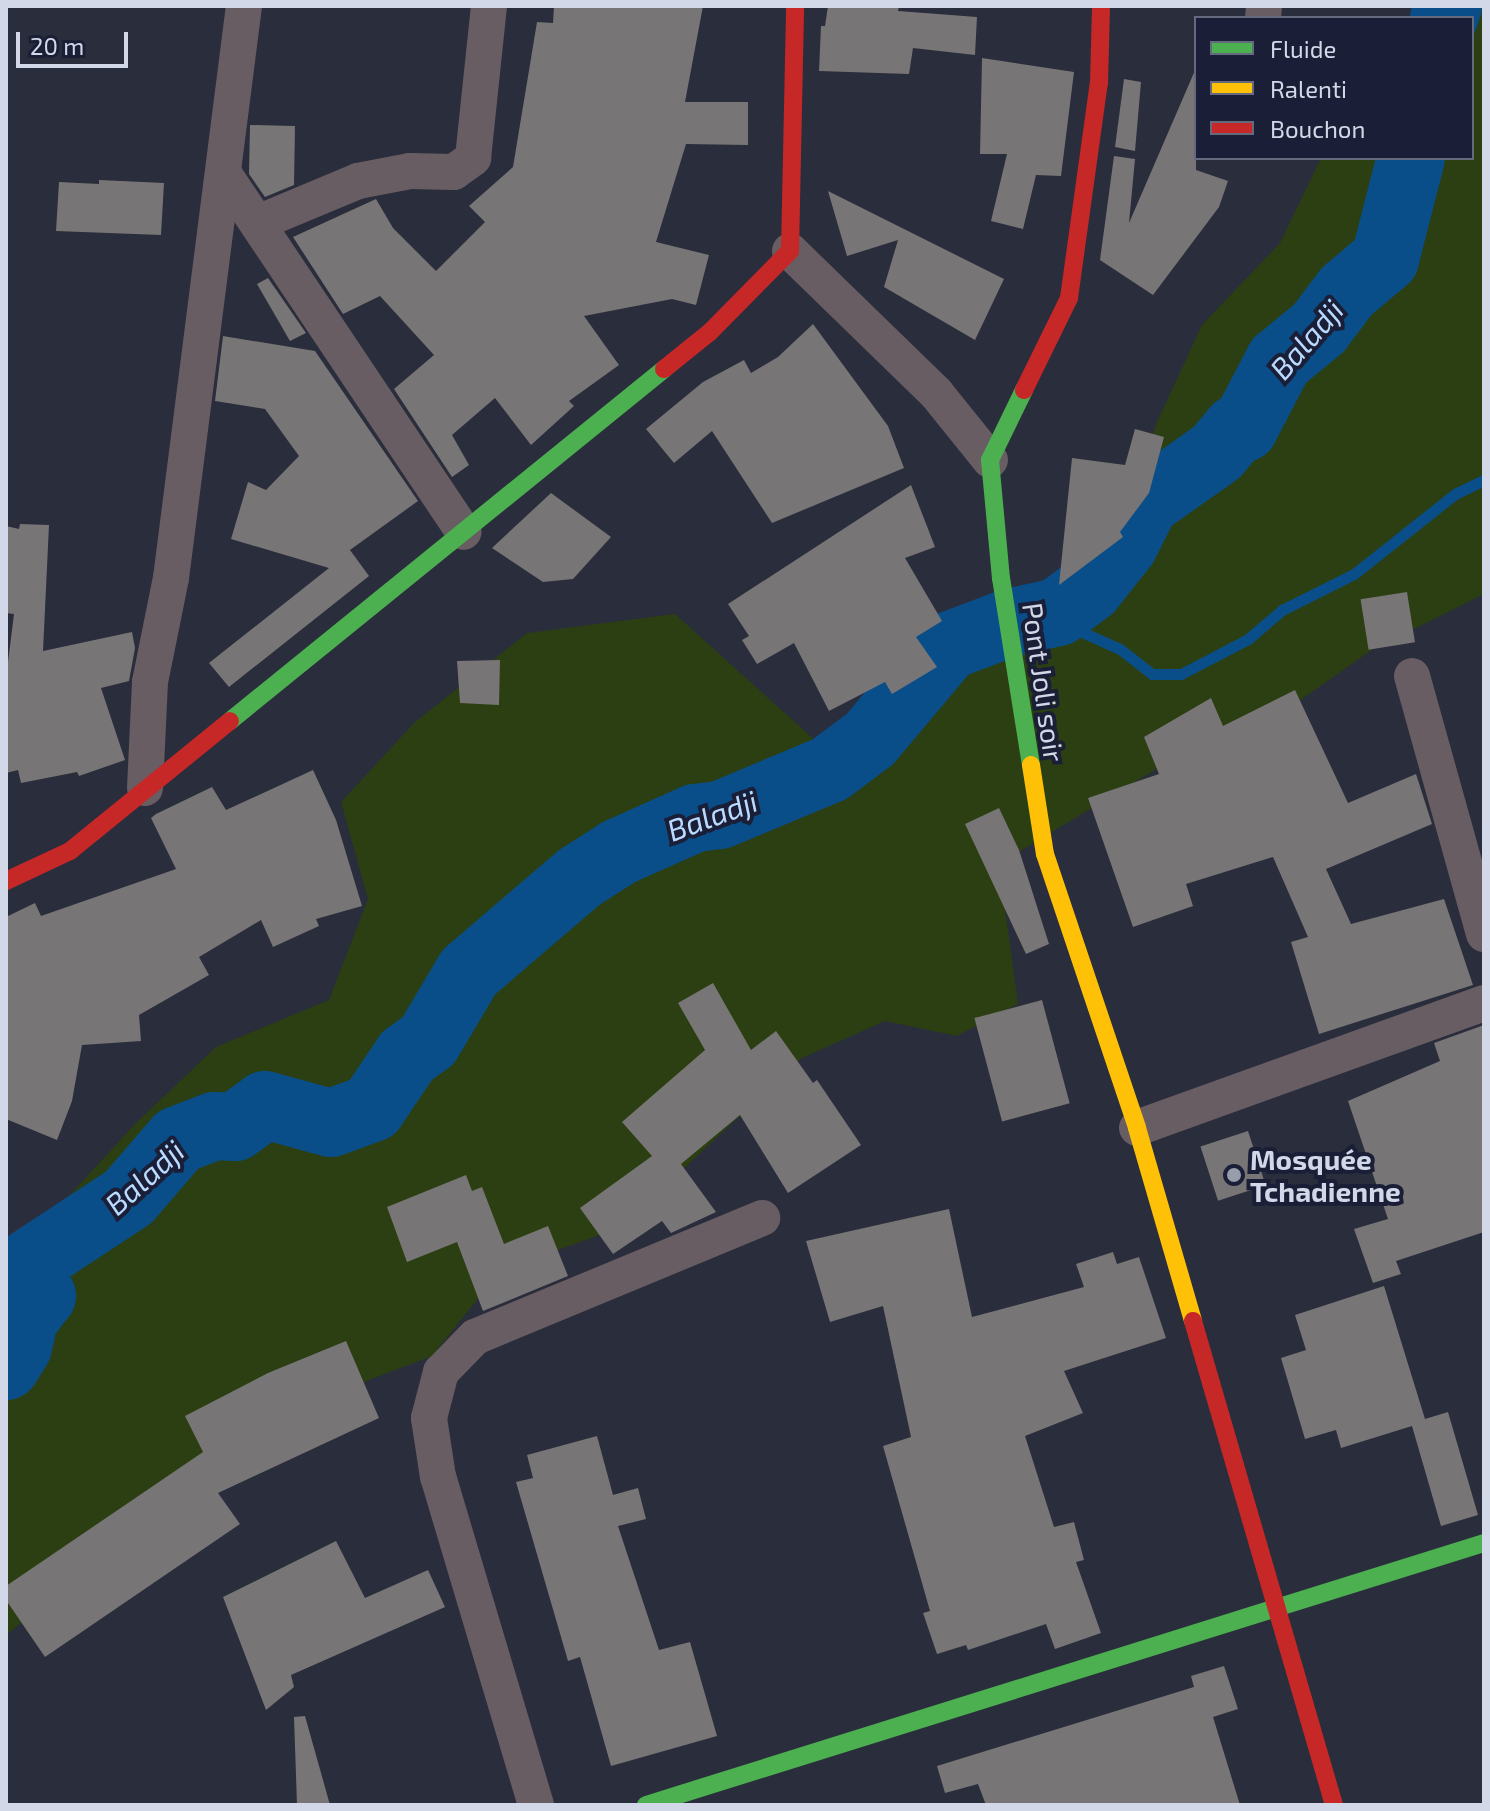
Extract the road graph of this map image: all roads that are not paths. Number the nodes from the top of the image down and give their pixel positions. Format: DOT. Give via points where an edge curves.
graph roads {
  1 [pos="244,6"];
  2 [pos="489,6"];
  3 [pos="795,6"];
  4 [pos="1101,6"];
  5 [pos="226,177"];
  6 [pos="260,222"];
  7 [pos="790,251"];
  8 [pos="990,460"];
  9 [pos="464,532"];
  10 [pos="1412,676"];
  11 [pos="145,788"];
  12 [pos="6,881"];
  13 [pos="1484,934"];
  14 [pos="1484,1003"];
  15 [pos="1137,1128"];
  16 [pos="762,1218"];
  17 [pos="1484,1543"];
  18 [pos="1276,1611"];
  19 [pos="536,1805"];
  20 [pos="646,1805"];
  21 [pos="1334,1805"];
  1 -- 5 [label="street"];
  2 -- 6 [label="street" via="473,158 454,172 410,171 358,181"];
  3 -- 7 [label="street"];
  4 -- 8 [label="street" via="1099,83 1069,298"];
  5 -- 6 [label="street"];
  5 -- 11 [label="street" via="171,578 150,682"];
  6 -- 9 [label="street"];
  7 -- 8 [label="street" via="936,393"];
  7 -- 9 [label="street" via="710,332"];
  8 -- 15 [label="street, Pont Joli soir" via="1001,578 1045,854"];
  9 -- 11 [label="street"];
  10 -- 13 [label="street"];
  11 -- 12 [label="street" via="70,851"];
  14 -- 15 [label="street"];
  15 -- 18 [label="street, Pont Joli soir"];
  16 -- 19 [label="street" via="475,1337 441,1372 429,1418 438,1477"];
  17 -- 18 [label="street"];
  18 -- 20 [label="street"];
  18 -- 21 [label="street, Pont Joli soir"];
}
